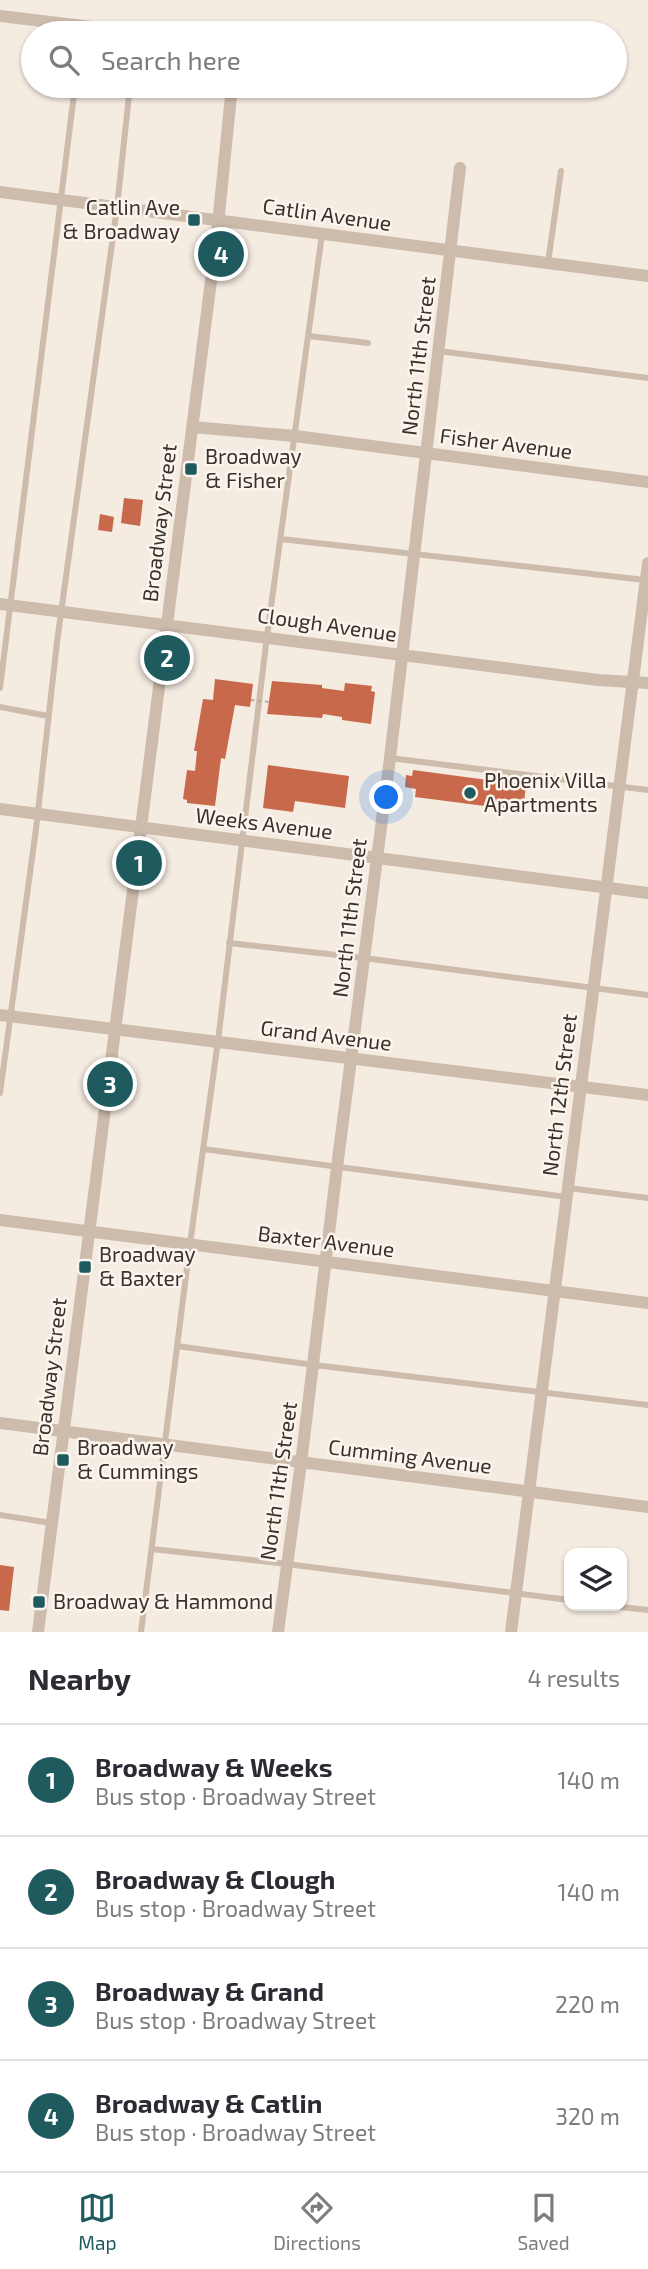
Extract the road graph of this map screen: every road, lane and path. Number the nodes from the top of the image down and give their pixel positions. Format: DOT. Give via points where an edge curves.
graph roads {
  1 [pos="0,16"];
  2 [pos="29,21"];
  3 [pos="74,98"];
  4 [pos="129,98"];
  5 [pos="231,98"];
  6 [pos="460,167"];
  7 [pos="561,171"];
  8 [pos="0,192"];
  9 [pos="62,200"];
  10 [pos="117,207"];
  11 [pos="218,219"];
  12 [pos="322,234"];
  13 [pos="450,251"];
  14 [pos="548,264"];
  15 [pos="648,276"];
  16 [pos="309,336"];
  17 [pos="368,343"];
  18 [pos="439,351"];
  19 [pos="648,378"];
  20 [pos="192,428"];
  21 [pos="295,436"];
  22 [pos="427,453"];
  23 [pos="648,482"];
  24 [pos="281,539"];
  25 [pos="414,555"];
  26 [pos="648,563"];
  27 [pos="645,580"];
  28 [pos="5,605"];
  29 [pos="61,611"];
  30 [pos="167,624"];
  31 [pos="267,636"];
  32 [pos="402,655"];
  33 [pos="633,681"];
  34 [pos="648,683"];
  35 [pos="0,688"];
  36 [pos="251,700"];
  37 [pos="269,702"];
  38 [pos="0,707"];
  39 [pos="48,716"];
  40 [pos="390,758"];
  41 [pos="619,786"];
  42 [pos="648,790"];
  43 [pos="0,810"];
  44 [pos="37,814"];
  45 [pos="141,828"];
  46 [pos="243,841"];
  47 [pos="377,858"];
  48 [pos="606,887"];
  49 [pos="648,893"];
  50 [pos="229,943"];
  51 [pos="365,958"];
  52 [pos="593,988"];
  53 [pos="648,995"];
  54 [pos="5,1015"];
  55 [pos="114,1029"];
  56 [pos="218,1041"];
  57 [pos="352,1059"];
  58 [pos="581,1088"];
  59 [pos="0,1093"];
  60 [pos="648,1095"];
  61 [pos="203,1149"];
  62 [pos="337,1167"];
  63 [pos="567,1193"];
  64 [pos="648,1198"];
  65 [pos="0,1220"];
  66 [pos="89,1231"];
  67 [pos="190,1244"];
  68 [pos="325,1261"];
  69 [pos="554,1291"];
  70 [pos="648,1303"];
  71 [pos="177,1346"];
  72 [pos="314,1365"];
  73 [pos="543,1391"];
  74 [pos="648,1405"];
  75 [pos="0,1423"];
  76 [pos="62,1432"];
  77 [pos="164,1444"];
  78 [pos="302,1463"];
  79 [pos="530,1492"];
  80 [pos="648,1507"];
  81 [pos="0,1515"];
  82 [pos="51,1523"];
  83 [pos="152,1549"];
  84 [pos="287,1564"];
  85 [pos="516,1594"];
  86 [pos="564,1599"];
  87 [pos="627,1608"];
  88 [pos="648,1610"];
  89 [pos="38,1632"];
  90 [pos="141,1632"];
  91 [pos="278,1632"];
  92 [pos="511,1632"];
  1 -- 2 [label="street"];
  3 -- 9 [label="lane"];
  4 -- 10 [label="lane"];
  5 -- 11 [label="street, Broadway Street"];
  6 -- 13 [label="street, North 11th Street"];
  7 -- 14 [label="lane"];
  8 -- 9 [label="street, Catlin Avenue"];
  9 -- 10 [label="street, Catlin Avenue"];
  9 -- 28 [label="lane"];
  10 -- 11 [label="street, Catlin Avenue"];
  10 -- 29 [label="lane"];
  11 -- 12 [label="street, Catlin Avenue"];
  11 -- 20 [label="street, Broadway Street"];
  12 -- 13 [label="street, Catlin Avenue"];
  12 -- 16 [label="lane"];
  13 -- 14 [label="street, Catlin Avenue"];
  13 -- 18 [label="street, North 11th Street"];
  14 -- 15 [label="street, Catlin Avenue"];
  16 -- 17 [label="lane"];
  16 -- 21 [label="lane"];
  18 -- 19 [label="lane"];
  18 -- 22 [label="street, North 11th Street"];
  20 -- 21 [label="street, Fisher Avenue"];
  20 -- 30 [label="street, Broadway Street"];
  21 -- 22 [label="street, Fisher Avenue"];
  21 -- 24 [label="lane"];
  22 -- 23 [label="street, Fisher Avenue"];
  22 -- 25 [label="street, North 11th Street"];
  24 -- 25 [label="lane"];
  24 -- 31 [label="lane"];
  25 -- 27 [label="lane"];
  25 -- 32 [label="street, North 11th Street"];
  26 -- 27 [label="street, North 12th Street"];
  27 -- 33 [label="street, North 12th Street"];
  28 -- 29 [label="street, Clough Avenue"];
  28 -- 35 [label="lane"];
  29 -- 30 [label="street, Clough Avenue"];
  29 -- 39 [label="lane"];
  30 -- 31 [label="street, Clough Avenue"];
  30 -- 45 [label="street, Broadway Street"];
  31 -- 32 [label="street, Clough Avenue"];
  31 -- 46 [label="lane"];
  32 -- 33 [label="street, Clough Avenue"];
  32 -- 40 [label="street, North 11th Street"];
  33 -- 34 [label="street, Clough Avenue"];
  33 -- 41 [label="street, North 12th Street"];
  36 -- 37 [label="path, bridge"];
  38 -- 39 [label="lane"];
  39 -- 44 [label="lane"];
  40 -- 41 [label="lane"];
  40 -- 47 [label="street, North 11th Street"];
  41 -- 42 [label="lane"];
  41 -- 48 [label="street, North 12th Street"];
  43 -- 44 [label="street, Weeks Avenue"];
  44 -- 45 [label="street, Weeks Avenue"];
  44 -- 54 [label="lane"];
  45 -- 46 [label="street, Weeks Avenue"];
  45 -- 55 [label="street, Broadway Street"];
  46 -- 47 [label="street, Weeks Avenue"];
  46 -- 50 [label="lane"];
  47 -- 48 [label="street, Weeks Avenue"];
  47 -- 51 [label="street, North 11th Street"];
  48 -- 49 [label="street, Weeks Avenue"];
  48 -- 52 [label="street, North 12th Street"];
  50 -- 51 [label="lane"];
  50 -- 56 [label="lane"];
  51 -- 52 [label="lane"];
  51 -- 57 [label="street, North 11th Street"];
  52 -- 53 [label="lane"];
  52 -- 58 [label="street, North 12th Street"];
  54 -- 55 [label="street, Grand Avenue"];
  54 -- 59 [label="lane"];
  55 -- 56 [label="street, Grand Avenue"];
  55 -- 66 [label="street, Broadway Street"];
  56 -- 57 [label="street, Grand Avenue"];
  56 -- 61 [label="lane"];
  57 -- 58 [label="street, Grand Avenue"];
  57 -- 62 [label="street, North 11th Street"];
  58 -- 60 [label="street, Grand Avenue"];
  58 -- 63 [label="street, North 12th Street"];
  61 -- 62 [label="lane"];
  61 -- 67 [label="lane"];
  62 -- 63 [label="lane"];
  62 -- 68 [label="street, North 11th Street"];
  63 -- 64 [label="lane"];
  63 -- 69 [label="street, North 12th Street"];
  65 -- 66 [label="street, Baxter Avenue"];
  66 -- 67 [label="street, Baxter Avenue"];
  66 -- 76 [label="street, Broadway Street"];
  67 -- 68 [label="street, Baxter Avenue"];
  67 -- 71 [label="lane"];
  68 -- 69 [label="street, Baxter Avenue"];
  68 -- 72 [label="street, North 11th Street"];
  69 -- 70 [label="street, Baxter Avenue"];
  69 -- 73 [label="street, North 12th Street"];
  71 -- 72 [label="lane"];
  71 -- 77 [label="lane"];
  72 -- 73 [label="lane"];
  72 -- 78 [label="street, North 11th Street"];
  73 -- 74 [label="lane"];
  73 -- 79 [label="street, North 12th Street"];
  75 -- 76 [label="street, Cumming Avenue"];
  76 -- 77 [label="street, Cumming Avenue"];
  76 -- 82 [label="street, Broadway Street"];
  77 -- 78 [label="street, Cumming Avenue"];
  77 -- 83 [label="lane"];
  78 -- 79 [label="street, Cumming Avenue"];
  78 -- 84 [label="street, North 11th Street"];
  79 -- 80 [label="street, Cumming Avenue"];
  79 -- 85 [label="street, North 12th Street"];
  81 -- 82 [label="lane"];
  82 -- 89 [label="street, Broadway Street"];
  83 -- 84 [label="lane"];
  83 -- 90 [label="lane"];
  84 -- 85 [label="lane"];
  84 -- 91 [label="street, North 11th Street"];
  85 -- 86 [label="lane"];
  85 -- 92 [label="street, North 12th Street"];
  87 -- 88 [label="lane"];
}
